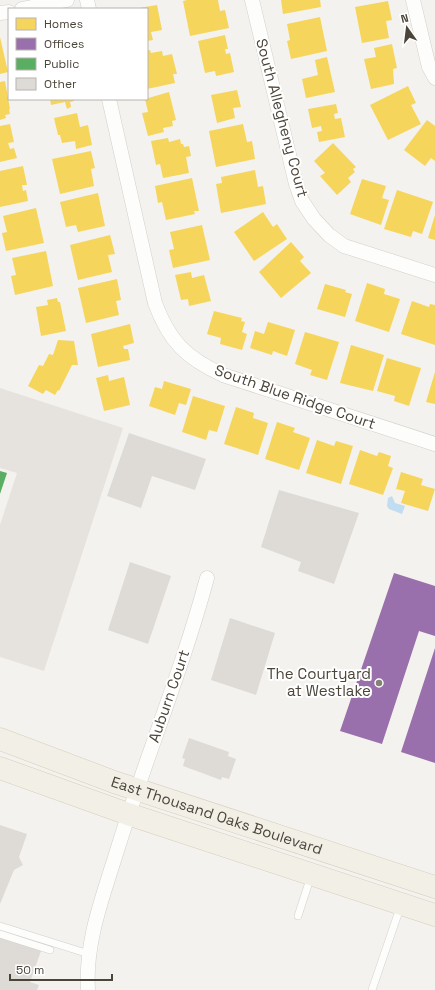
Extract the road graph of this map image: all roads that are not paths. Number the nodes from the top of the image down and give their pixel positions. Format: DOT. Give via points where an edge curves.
graph roads {
  1 [pos="67,0"];
  2 [pos="252,0"];
  3 [pos="413,0"];
  4 [pos="27,8"];
  5 [pos="435,78"];
  6 [pos="109,100"];
  7 [pos="435,275"];
  8 [pos="435,444"];
  9 [pos="207,578"];
  10 [pos="0,738"];
  11 [pos="0,768"];
  12 [pos="136,789"];
  13 [pos="128,814"];
  14 [pos="311,876"];
  15 [pos="435,887"];
  16 [pos="401,905"];
  17 [pos="435,915"];
  18 [pos="298,916"];
  19 [pos="0,926"];
  20 [pos="0,934"];
  21 [pos="50,950"];
  22 [pos="89,954"];
  23 [pos="88,990"];
  24 [pos="372,990"];
  1 -- 4 [label="street"];
  2 -- 7 [label="street, South Allegheny Court" via="296,184 307,210 321,228 344,246"];
  3 -- 5 [label="street" via="428,67"];
  6 -- 8 [label="street, South Blue Ridge Court" via="155,303 162,322 180,347 196,361 223,374"];
  9 -- 12 [label="street, Auburn Court" via="161,721"];
  10 -- 12 [label="main road, East Thousand Oaks Boulevard" via="42,756"];
  11 -- 13 [label="main road, East Thousand Oaks Boulevard"];
  12 -- 13 [label="street, Auburn Court"];
  12 -- 15 [label="main road, East Thousand Oaks Boulevard"];
  13 -- 14 [label="main road, East Thousand Oaks Boulevard"];
  13 -- 22 [label="street, Auburn Court" via="95,922"];
  14 -- 16 [label="main road, East Thousand Oaks Boulevard"];
  14 -- 18 [label="lane"];
  16 -- 17 [label="main road, East Thousand Oaks Boulevard"];
  16 -- 24 [label="lane"];
  19 -- 22 [label="lane"];
  20 -- 21 [label="lane"];
  22 -- 23 [label="street, Auburn Court"];
}
